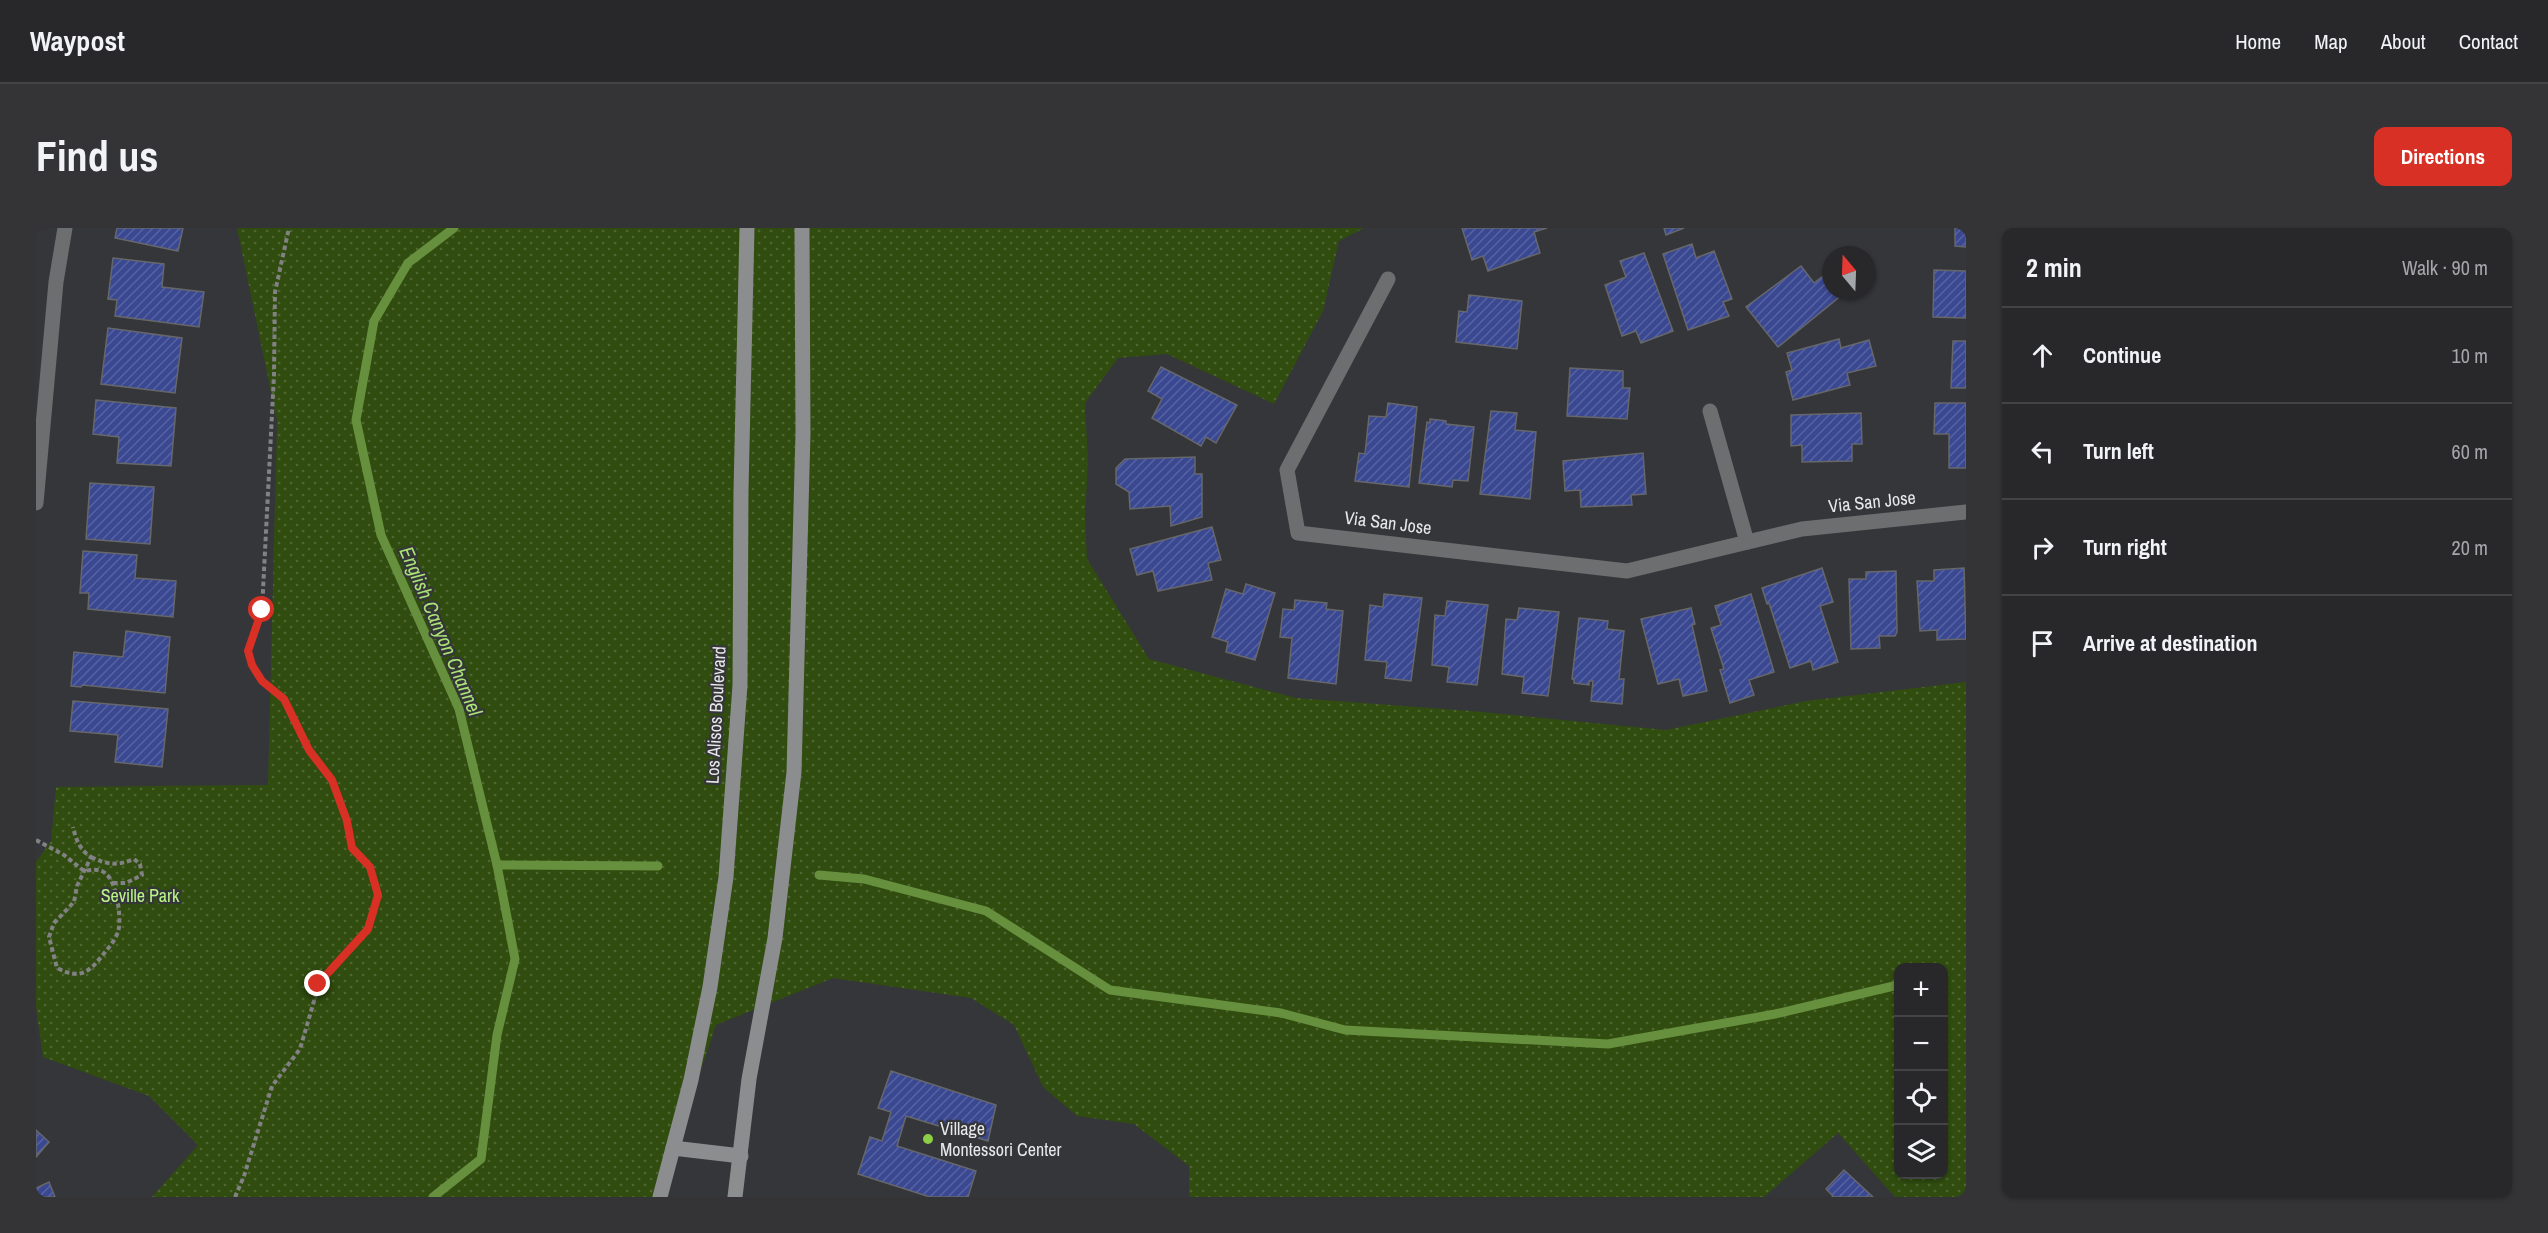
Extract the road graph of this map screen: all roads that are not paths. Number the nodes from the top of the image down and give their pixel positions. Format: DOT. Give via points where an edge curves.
graph roads {
  1 [pos="65,228"];
  2 [pos="747,228"];
  3 [pos="802,228"];
  4 [pos="1388,279"];
  5 [pos="1710,411"];
  6 [pos="36,503"];
  7 [pos="1966,512"];
  8 [pos="1747,542"];
  9 [pos="673,1148"];
  10 [pos="741,1156"];
  11 [pos="660,1197"];
  12 [pos="735,1197"];
  1 -- 6 [label="street" via="56,282"];
  2 -- 9 [label="main road, Los Alisos Boulevard" via="740,685 726,877 710,987"];
  3 -- 10 [label="main road" via="803,434 794,772 775,938 749,1079"];
  4 -- 8 [label="street, Via San Jose" via="1287,471 1298,532 1627,571"];
  5 -- 8 [label="street"];
  7 -- 8 [label="street, Via San Jose" via="1802,529"];
  9 -- 10 [label="main road"];
  9 -- 11 [label="main road, Los Alisos Boulevard"];
  10 -- 12 [label="main road"];
}
